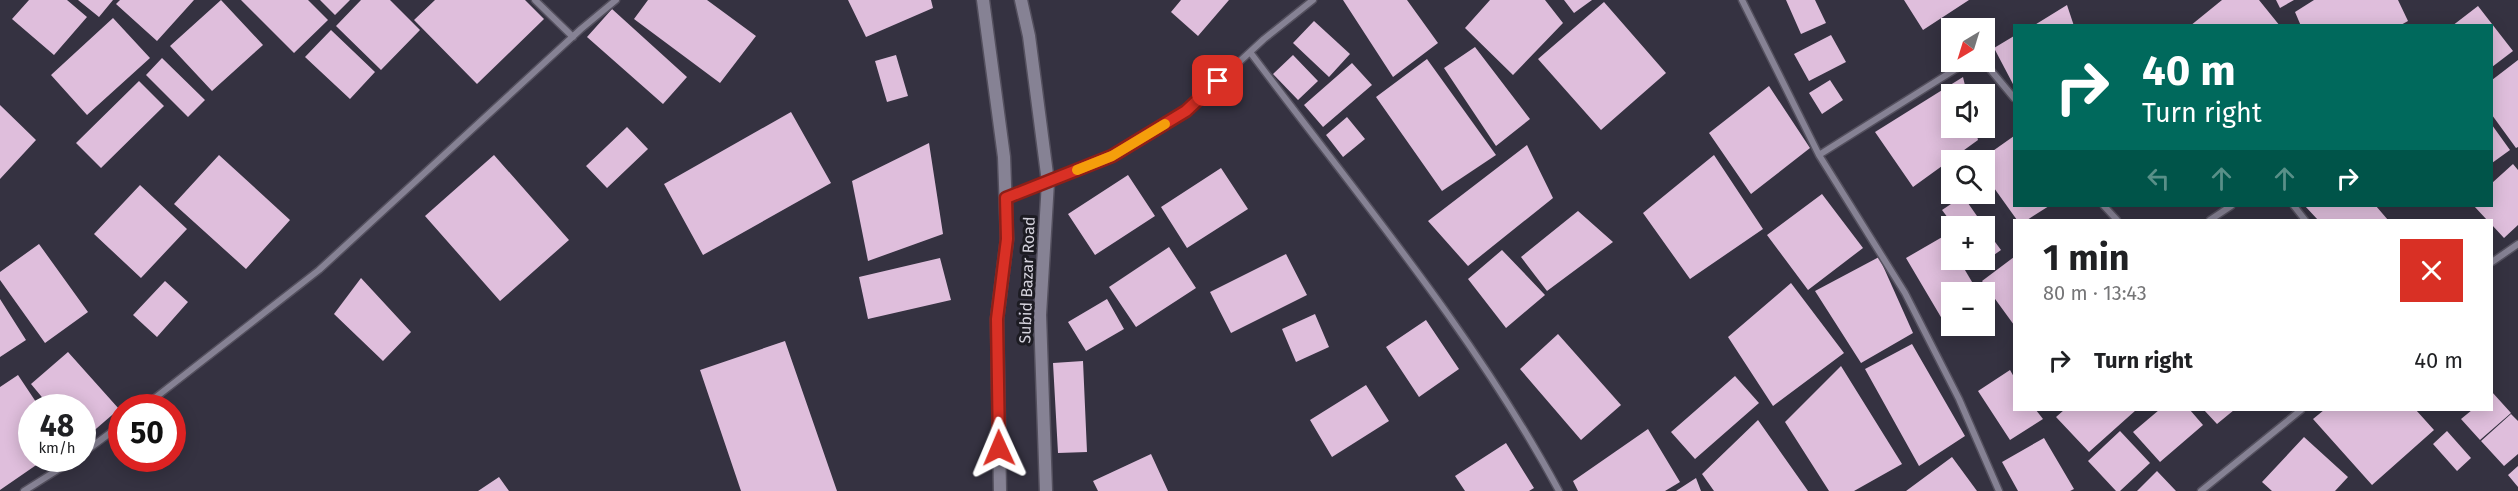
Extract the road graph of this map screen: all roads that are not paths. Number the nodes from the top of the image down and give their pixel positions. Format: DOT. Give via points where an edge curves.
graph roads {
  1 [pos="535,0"];
  2 [pos="616,0"];
  3 [pos="983,0"];
  4 [pos="1021,0"];
  5 [pos="1312,0"];
  6 [pos="1742,0"];
  7 [pos="573,37"];
  8 [pos="1250,52"];
  9 [pos="1951,72"];
  10 [pos="1992,72"];
  11 [pos="2013,97"];
  12 [pos="1819,155"];
  13 [pos="1048,182"];
  14 [pos="1006,198"];
  15 [pos="2105,207"];
  16 [pos="2230,207"];
  17 [pos="2295,207"];
  18 [pos="2116,219"];
  19 [pos="2212,219"];
  20 [pos="2304,219"];
  21 [pos="2518,244"];
  22 [pos="2493,261"];
  23 [pos="160,394"];
  24 [pos="2300,411"];
  25 [pos="54,472"];
  26 [pos="24,491"];
  27 [pos="1000,491"];
  28 [pos="1046,491"];
  29 [pos="1559,491"];
  30 [pos="1999,491"];
  31 [pos="2201,491"];
  1 -- 7 [label="street"];
  2 -- 7 [label="street"];
  3 -- 14 [label="main road, Subid Bazar Road"];
  4 -- 13 [label="main road, Subid Bazar Road"];
  5 -- 8 [label="street"];
  6 -- 12 [label="street"];
  7 -- 23 [label="street" via="319,270"];
  8 -- 13 [label="street" via="1186,111 1112,156"];
  8 -- 29 [label="street" via="1439,301"];
  9 -- 12 [label="street"];
  10 -- 11 [label="street"];
  12 -- 30 [label="street" via="1905,293 1959,399"];
  13 -- 14 [label="street"];
  13 -- 28 [label="main road, Subid Bazar Road" via="1040,315"];
  14 -- 27 [label="main road, Subid Bazar Road" via="1007,239 997,319"];
  15 -- 18 [label="street"];
  16 -- 19 [label="street"];
  17 -- 20 [label="street"];
  21 -- 22 [label="street"];
  24 -- 31 [label="street"];
  25 -- 26 [label="street"];
}
